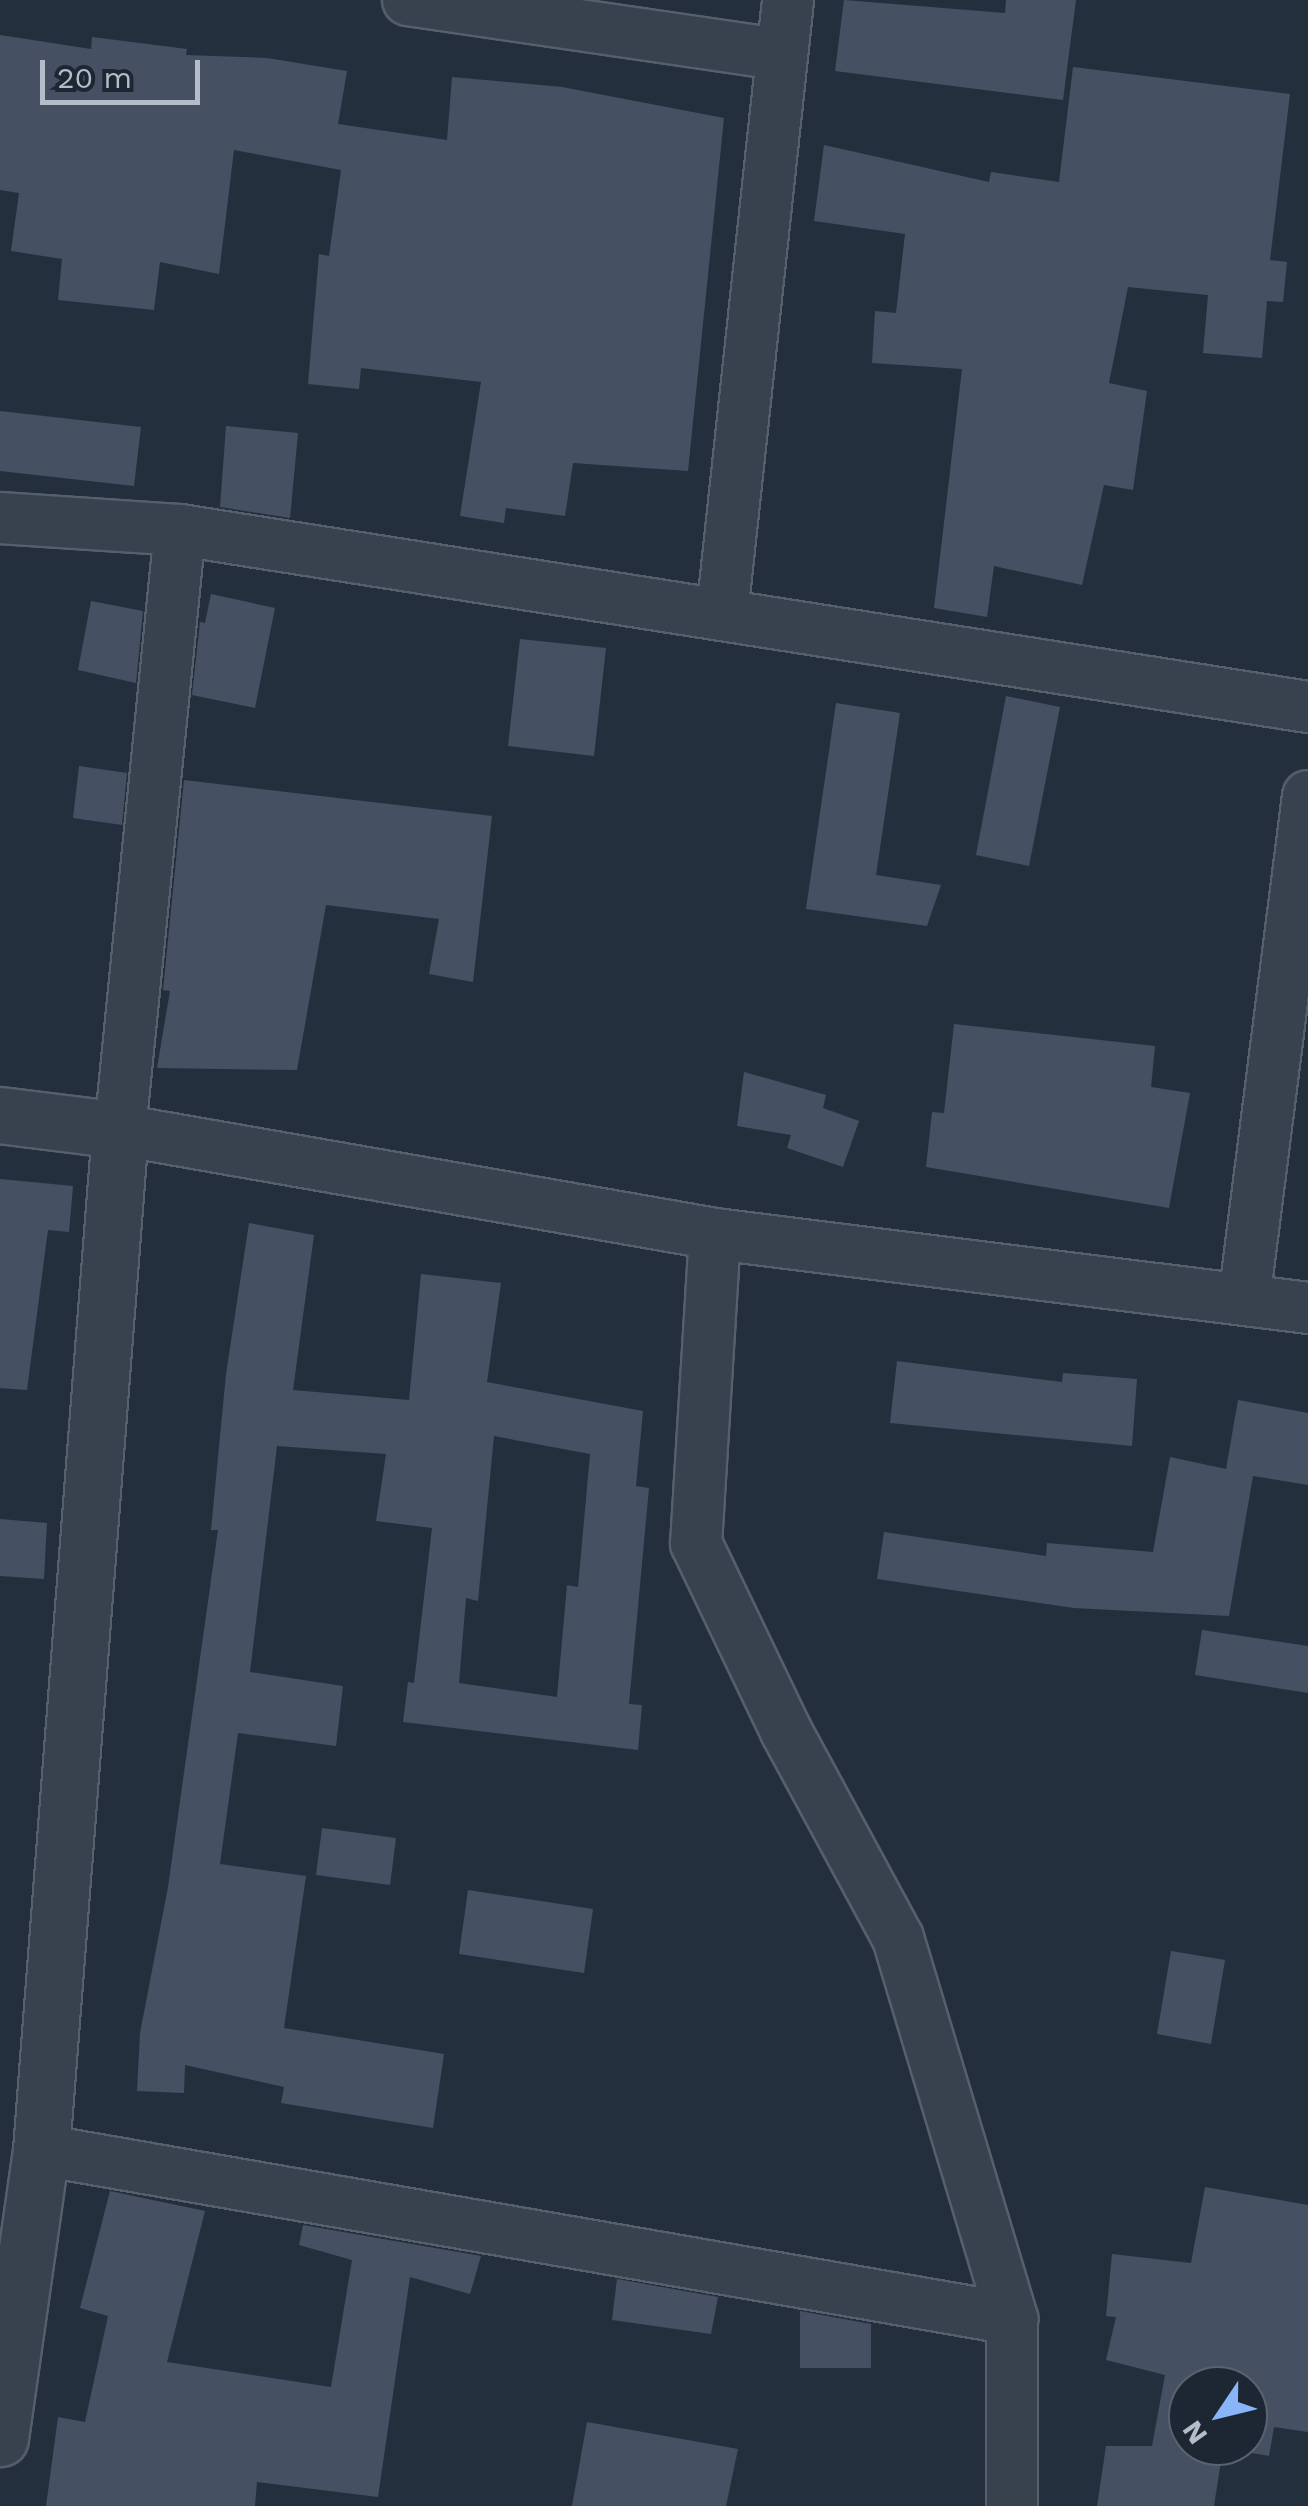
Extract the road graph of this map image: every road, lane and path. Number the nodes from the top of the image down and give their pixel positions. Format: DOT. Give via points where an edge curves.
graph roads {
  1 [pos="408,0"];
  2 [pos="788,0"];
  3 [pos="779,54"];
  4 [pos="0,518"];
  5 [pos="180,530"];
  6 [pos="722,614"];
  7 [pos="1308,707"];
  8 [pos="1308,796"];
  9 [pos="0,1114"];
  10 [pos="120,1130"];
  11 [pos="714,1234"];
  12 [pos="1244,1300"];
  13 [pos="1308,1308"];
  14 [pos="41,2150"];
  15 [pos="1012,2319"];
  16 [pos="0,2438"];
  17 [pos="1012,2506"];
  1 -- 3 [label="street"];
  2 -- 3 [label="street"];
  3 -- 6 [label="street"];
  4 -- 5 [label="street"];
  5 -- 6 [label="street"];
  5 -- 10 [label="street"];
  6 -- 7 [label="street"];
  8 -- 12 [label="street"];
  9 -- 10 [label="street"];
  10 -- 11 [label="street"];
  10 -- 14 [label="street"];
  11 -- 12 [label="street"];
  11 -- 15 [label="street" via="696,1542 786,1730 898,1938"];
  12 -- 13 [label="street"];
  14 -- 15 [label="street"];
  14 -- 16 [label="street"];
  15 -- 17 [label="street"];
}
